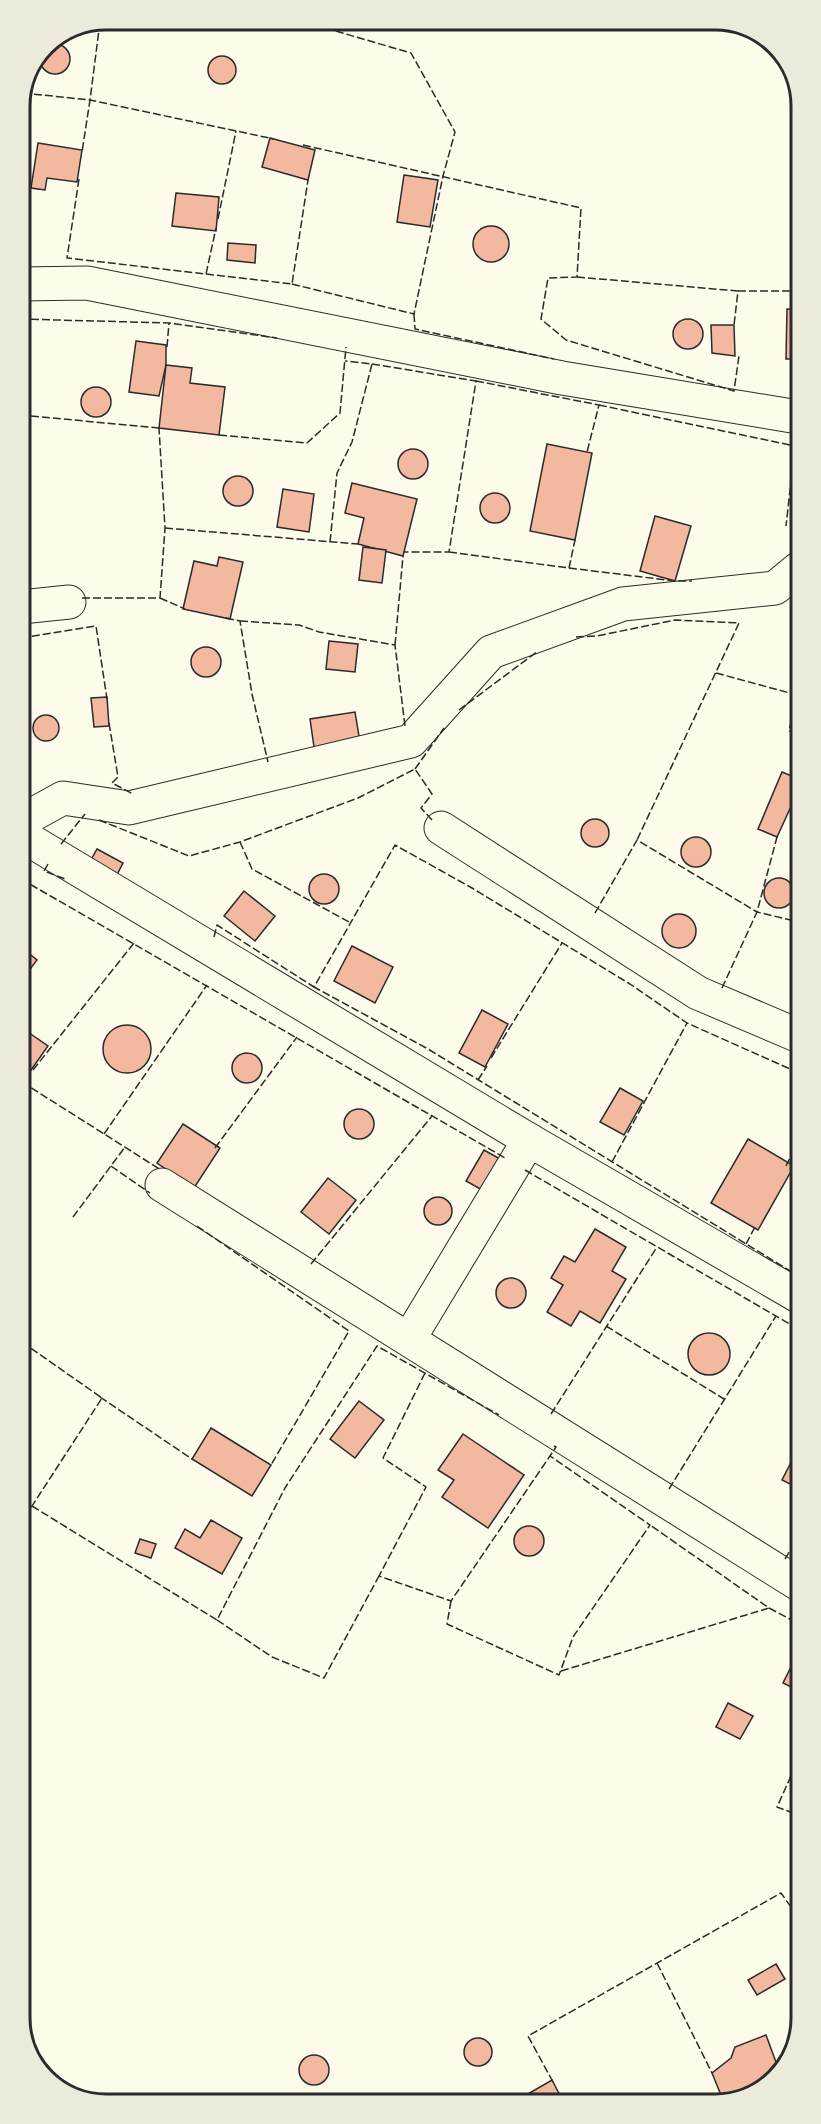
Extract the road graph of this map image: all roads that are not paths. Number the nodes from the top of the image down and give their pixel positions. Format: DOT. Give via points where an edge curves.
graph roads {
  1 [pos="30,284"];
  2 [pos="791,416"];
  3 [pos="791,575"];
  4 [pos="69,602"];
  5 [pos="30,606"];
  6 [pos="30,816"];
  7 [pos="441,828"];
  8 [pos="30,840"];
  9 [pos="791,1033"];
  10 [pos="529,1140"];
  11 [pos="162,1185"];
  12 [pos="791,1292"];
  13 [pos="409,1339"];
  14 [pos="791,1579"];
  1 -- 2 [label="street" via="87,283 562,378"];
  3 -- 6 [label="street" via="775,588 623,604 491,652 411,741 129,808 63,798"];
  4 -- 5 [label="street"];
  7 -- 9 [label="street" via="698,993"];
  8 -- 10 [label="street"];
  10 -- 12 [label="street"];
  10 -- 13 [label="street"];
  11 -- 13 [label="street"];
  13 -- 14 [label="street"];
}
